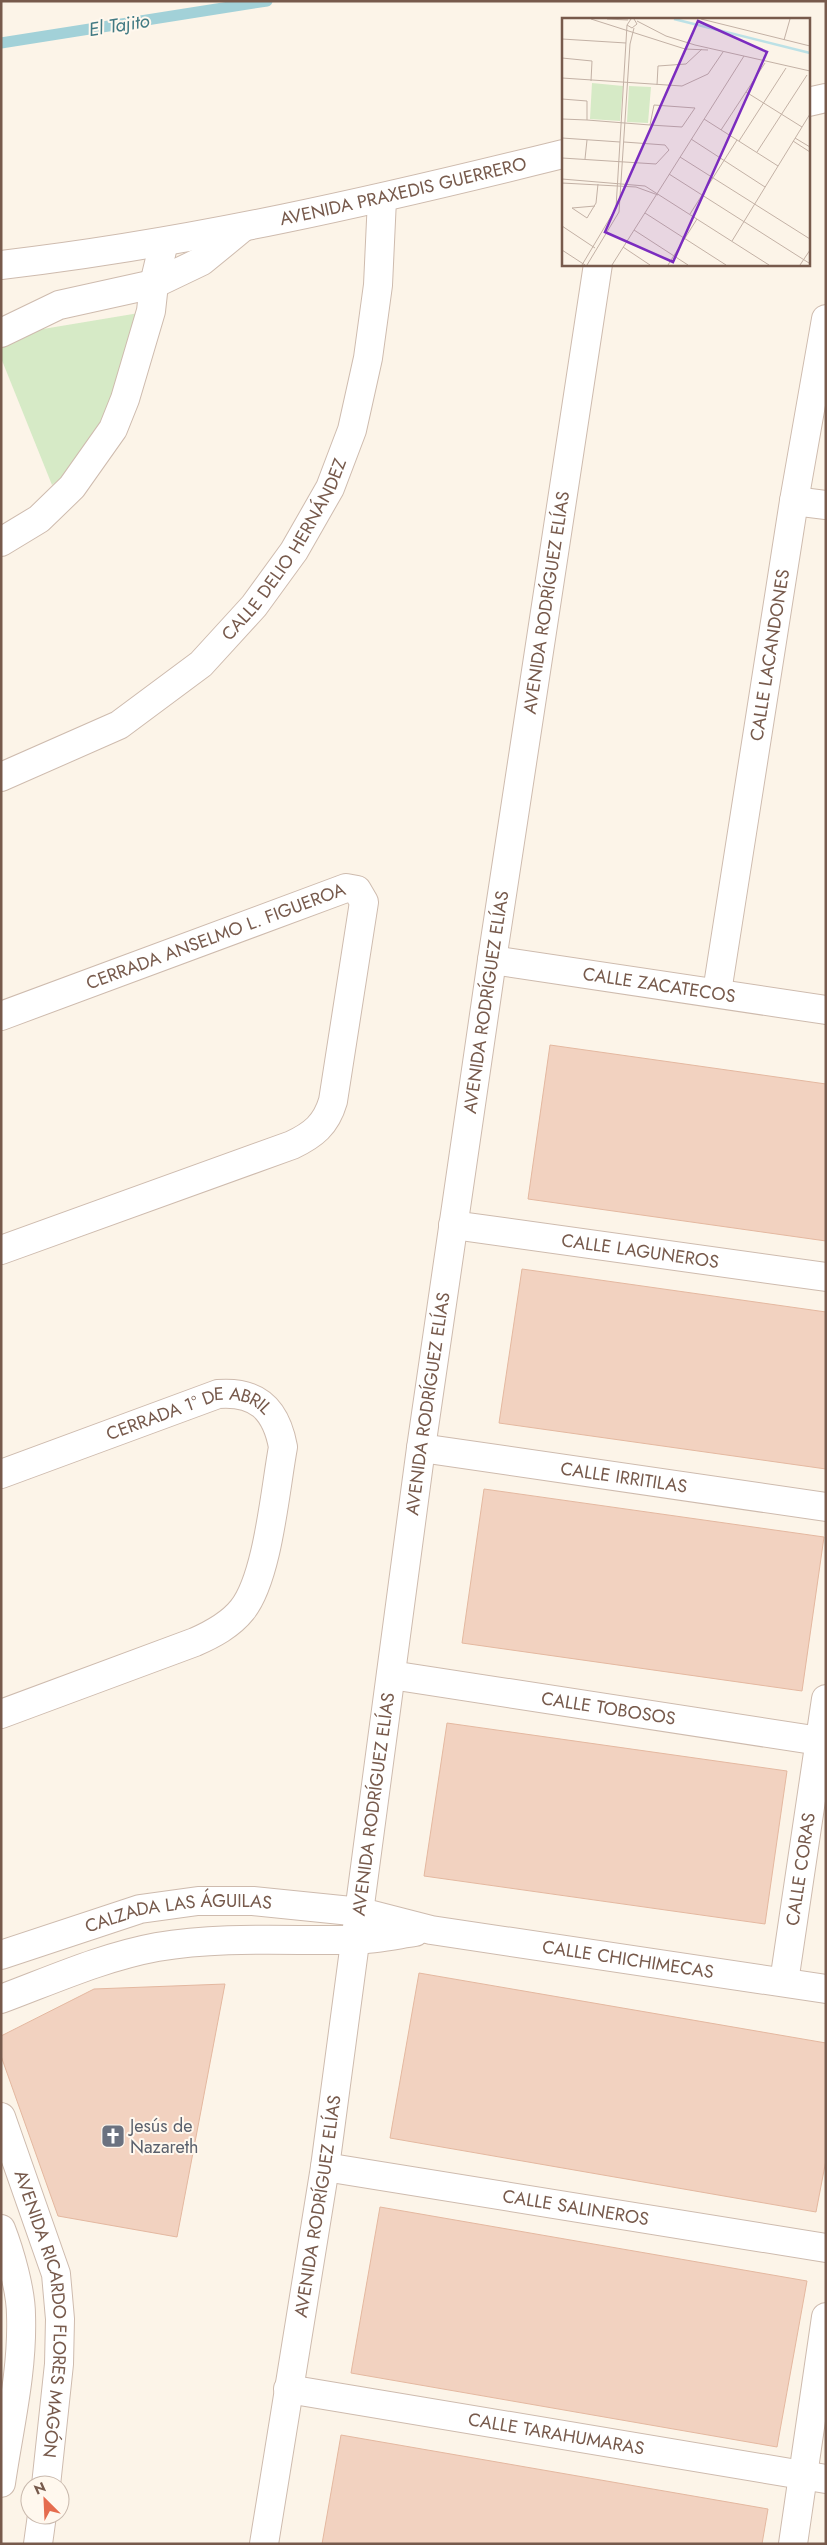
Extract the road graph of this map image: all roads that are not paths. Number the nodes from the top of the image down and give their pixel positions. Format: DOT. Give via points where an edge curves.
graph roads {
  1 [pos="826,98"];
  2 [pos="810,102"];
  3 [pos="562,154"];
  4 [pos="382,199"];
  5 [pos="242,228"];
  6 [pos="164,242"];
  7 [pos="1,265"];
  8 [pos="598,265"];
  9 [pos="154,284"];
  10 [pos="826,319"];
  11 [pos="1,333"];
  12 [pos="794,501"];
  13 [pos="826,506"];
  14 [pos="1,542"];
  15 [pos="1,777"];
  16 [pos="492,960"];
  17 [pos="717,992"];
  18 [pos="826,1010"];
  19 [pos="1,1016"];
  20 [pos="453,1225"];
  21 [pos="1,1250"];
  22 [pos="826,1277"];
  23 [pos="421,1448"];
  24 [pos="1,1474"];
  25 [pos="826,1507"];
  26 [pos="391,1675"];
  27 [pos="826,1699"];
  28 [pos="1,1714"];
  29 [pos="823,1741"];
  30 [pos="360,1912"];
  31 [pos="431,1930"];
  32 [pos="357,1940"];
  33 [pos="1,1955"];
  34 [pos="784,1982"];
  35 [pos="826,1989"];
  36 [pos="1,1999"];
  37 [pos="1,2117"];
  38 [pos="325,2166"];
  39 [pos="1,2229"];
  40 [pos="826,2248"];
  41 [pos="826,2317"];
  42 [pos="288,2389"];
  43 [pos="47,2475"];
  44 [pos="814,2477"];
  45 [pos="1,2483"];
  46 [pos="41,2525"];
  47 [pos="38,2544"];
  48 [pos="264,2544"];
  49 [pos="793,2544"];
  1 -- 2 [label="street"];
  3 -- 4 [label="street, AVENIDA PRAXEDIS GUERRERO"];
  4 -- 5 [label="street, AVENIDA PRAXEDIS GUERRERO"];
  4 -- 15 [label="street, CALLE DELIO HERNÁNDEZ" via="378,285 368,358 352,430 330,488 294,551 254,606 201,664 119,725"];
  5 -- 6 [label="street, AVENIDA PRAXEDIS GUERRERO"];
  5 -- 9 [label="street, AVENIDA PRAXEDIS GUERRERO" via="202,261"];
  6 -- 7 [label="street, AVENIDA PRAXEDIS GUERRERO"];
  6 -- 9 [label="street"];
  8 -- 16 [label="street, AVENIDA RODRÍGUEZ ELÍAS"];
  9 -- 11 [label="street, AVENIDA PRAXEDIS GUERRERO" via="59,305"];
  9 -- 14 [label="street" via="151,311 113,428 72,487 39,519"];
  10 -- 12 [label="street, CALLE LACANDONES"];
  12 -- 13 [label="street"];
  12 -- 17 [label="street, CALLE LACANDONES"];
  16 -- 17 [label="street, CALLE ZACATECOS"];
  16 -- 20 [label="street, AVENIDA RODRÍGUEZ ELÍAS"];
  17 -- 18 [label="street, CALLE ZACATECOS"];
  19 -- 21 [label="street, CERRADA ANSELMO L. FIGUEROA" via="346,888 357,890 364,902 333,1101 320,1128 292,1146"];
  20 -- 22 [label="street, CALLE LAGUNEROS"];
  20 -- 23 [label="street, AVENIDA RODRÍGUEZ ELÍAS"];
  23 -- 25 [label="street, CALLE IRRITILAS"];
  23 -- 26 [label="street, AVENIDA RODRÍGUEZ ELÍAS"];
  24 -- 28 [label="street, CERRADA 1° DE ABRIL" via="218,1394 249,1396 267,1408 279,1427 282,1447 260,1577 250,1598 233,1620 195,1642"];
  26 -- 29 [label="street, CALLE TOBOSOS"];
  26 -- 30 [label="street, AVENIDA RODRÍGUEZ ELÍAS"];
  27 -- 29 [label="street, CALLE CORAS"];
  29 -- 34 [label="street, CALLE CORAS"];
  30 -- 31 [label="street, CALLE CHICHIMECAS"];
  30 -- 32 [label="street, AVENIDA RODRÍGUEZ ELÍAS"];
  30 -- 33 [label="street, CALZADA LAS ÁGUILAS" via="253,1901 198,1900 140,1909"];
  31 -- 32 [label="street, CALLE CHICHIMECAS"];
  31 -- 34 [label="street, CALLE CHICHIMECAS"];
  32 -- 36 [label="street, CALZADA LAS ÁGUILAS" via="258,1939 193,1942 156,1948 118,1956"];
  32 -- 38 [label="street, AVENIDA RODRÍGUEZ ELÍAS"];
  34 -- 35 [label="street, CALLE CHICHIMECAS"];
  37 -- 43 [label="street, AVENIDA RICARDO FLORES MAGÓN" via="56,2274 59,2364"];
  38 -- 40 [label="street, CALLE SALINEROS"];
  38 -- 42 [label="street, AVENIDA RODRÍGUEZ ELÍAS"];
  39 -- 45 [label="street, AVENIDA RICARDO FLORES MAGÓN" via="9,2250 22,2314 18,2369"];
  41 -- 44 [label="street"];
  42 -- 44 [label="street, CALLE TARAHUMARAS"];
  42 -- 48 [label="street, AVENIDA RODRÍGUEZ ELÍAS"];
  44 -- 49 [label="street"];
  46 -- 47 [label="street"];
}
